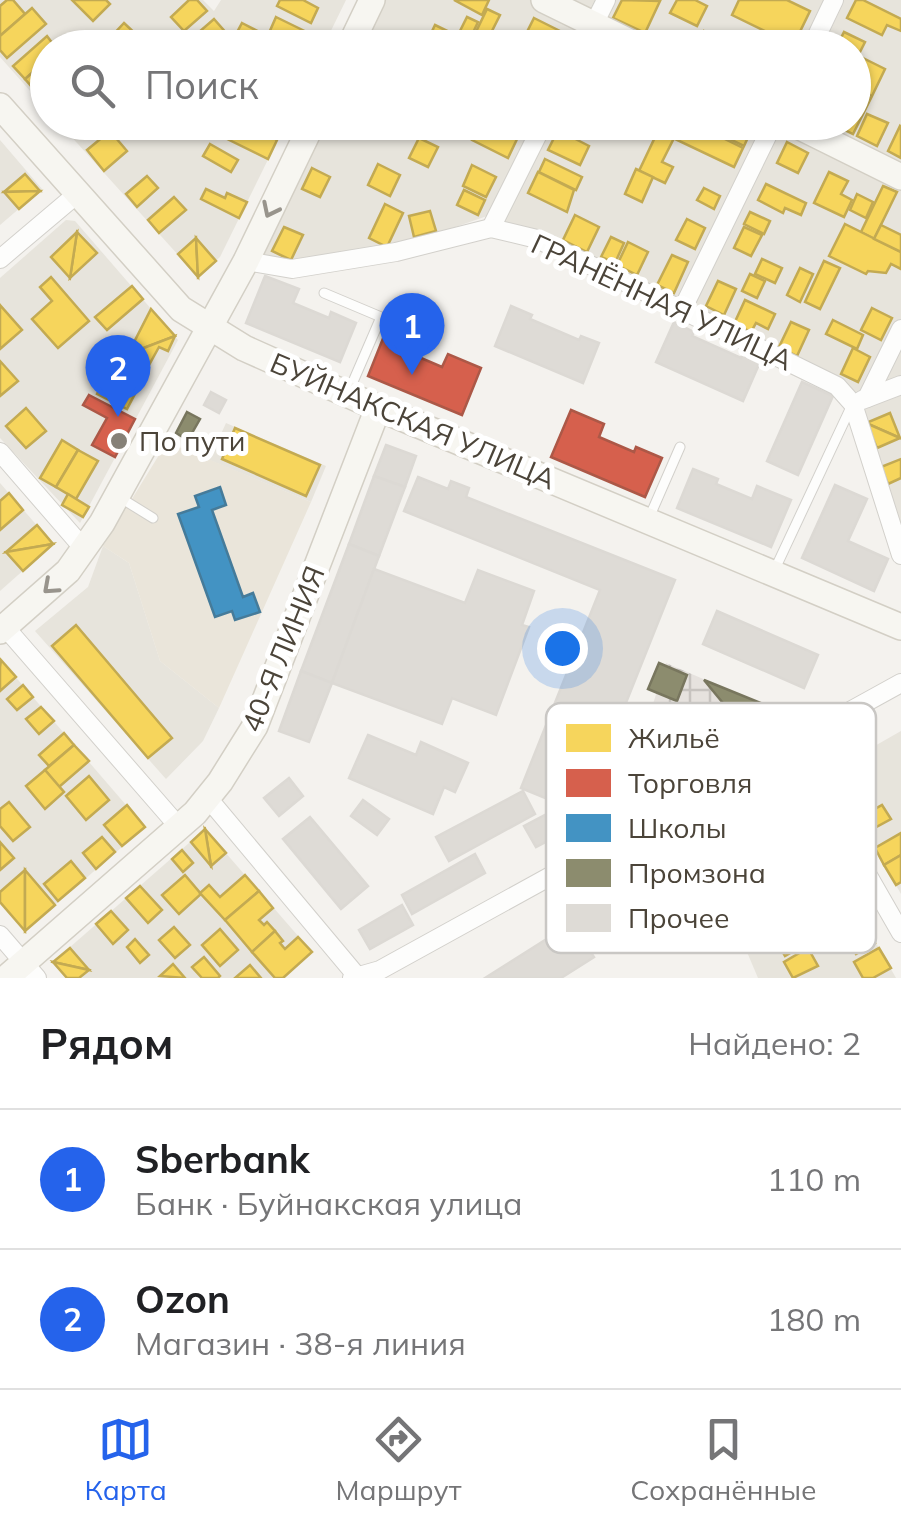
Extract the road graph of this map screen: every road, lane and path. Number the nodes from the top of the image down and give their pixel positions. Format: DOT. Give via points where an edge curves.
graph roads {
  1 [pos="372,0"];
  2 [pos="544,0"];
  3 [pos="834,0"];
  4 [pos="600,12"];
  5 [pos="358,30"];
  6 [pos="621,30"];
  7 [pos="820,30"];
  8 [pos="0,106"];
  9 [pos="304,140"];
  10 [pos="535,140"];
  11 [pos="765,140"];
  12 [pos="826,140"];
  13 [pos="901,177"];
  14 [pos="77,194"];
  15 [pos="491,228"];
  16 [pos="0,258"];
  17 [pos="246,261"];
  18 [pos="324,293"];
  19 [pos="683,308"];
  20 [pos="210,326"];
  21 [pos="901,329"];
  22 [pos="901,385"];
  23 [pos="348,394"];
  24 [pos="860,401"];
  25 [pos="378,408"];
  26 [pos="680,448"];
  27 [pos="0,452"];
  28 [pos="117,496"];
  29 [pos="153,518"];
  30 [pos="648,520"];
  31 [pos="85,550"];
  32 [pos="901,555"];
  33 [pos="772,573"];
  34 [pos="901,626"];
  35 [pos="2,629"];
  36 [pos="901,683"];
  37 [pos="864,703"];
  38 [pos="207,797"];
  39 [pos="179,827"];
  40 [pos="546,878"];
  41 [pos="876,889"];
  42 [pos="901,933"];
  43 [pos="0,935"];
  44 [pos="22,973"];
  45 [pos="354,976"];
  1 -- 5 [label="street"];
  2 -- 4 [label="street"];
  3 -- 7 [label="street"];
  4 -- 6 [label="street"];
  8 -- 14 [label="street, БУЙНАКСКАЯ УЛИЦА"];
  9 -- 17 [label="street, one-way"];
  10 -- 15 [label="street"];
  11 -- 19 [label="street"];
  12 -- 13 [label="street"];
  14 -- 16 [label="street"];
  14 -- 20 [label="street, БУЙНАКСКАЯ УЛИЦА" via="181,309"];
  15 -- 17 [label="street, ГРАНЁННАЯ УЛИЦА" via="292,270"];
  15 -- 19 [label="street, ГРАНЁННАЯ УЛИЦА" via="537,238"];
  17 -- 20 [label="street"];
  18 -- 23 [label="lane" via="381,316"];
  19 -- 24 [label="street, ГРАНЁННАЯ УЛИЦА"];
  20 -- 23 [label="street, БУЙНАКСКАЯ УЛИЦА"];
  20 -- 28 [label="street"];
  21 -- 24 [label="street"];
  22 -- 24 [label="street"];
  23 -- 25 [label="street, БУЙНАКСКАЯ УЛИЦА"];
  24 -- 32 [label="street"];
  24 -- 33 [label="lane"];
  25 -- 30 [label="street, БУЙНАКСКАЯ УЛИЦА"];
  25 -- 38 [label="street, 40-Я ЛИНИЯ" via="255,726"];
  26 -- 30 [label="lane"];
  27 -- 31 [label="street"];
  28 -- 29 [label="lane"];
  28 -- 31 [label="street"];
  30 -- 33 [label="street, БУЙНАКСКАЯ УЛИЦА"];
  31 -- 35 [label="street, one-way"];
  33 -- 34 [label="street, БУЙНАКСКАЯ УЛИЦА"];
  35 -- 39 [label="street"];
  36 -- 37 [label="street"];
  38 -- 39 [label="street, 40-Я ЛИНИЯ"];
  38 -- 45 [label="street"];
  39 -- 44 [label="street, 40-Я ЛИНИЯ"];
  40 -- 45 [label="street" via="380,970"];
  41 -- 42 [label="street"];
  43 -- 44 [label="street"];
}
